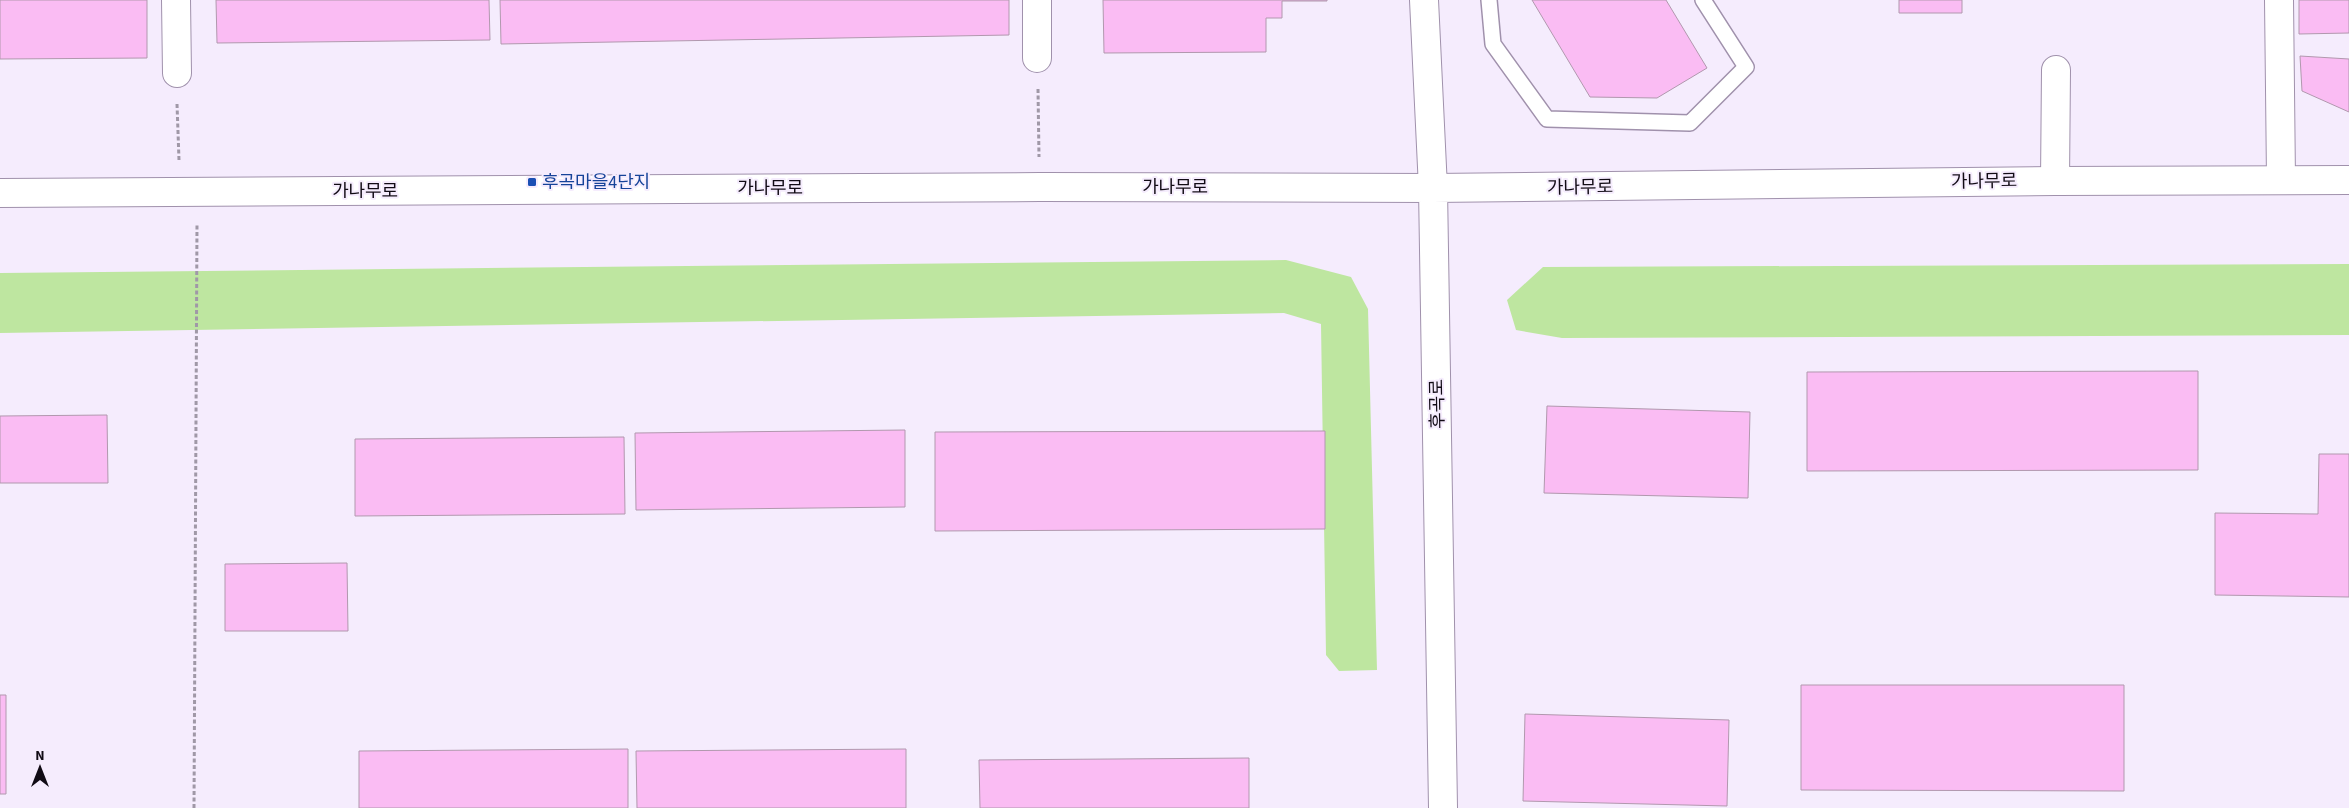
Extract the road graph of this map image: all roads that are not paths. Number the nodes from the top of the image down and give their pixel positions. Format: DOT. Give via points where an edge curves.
graph roads {
  1 [pos="176,0"];
  2 [pos="1037,0"];
  3 [pos="1424,0"];
  4 [pos="1489,0"];
  5 [pos="1703,0"];
  6 [pos="2279,0"];
  7 [pos="1037,58"];
  8 [pos="2056,70"];
  9 [pos="177,73"];
  10 [pos="2281,179"];
  11 [pos="2349,180"];
  12 [pos="2055,181"];
  13 [pos="1433,188"];
  14 [pos="0,193"];
  15 [pos="1443,808"];
  1 -- 9 [label="street"];
  2 -- 7 [label="street"];
  3 -- 13 [label="street, 후곡로"];
  4 -- 5 [label="lane" via="1494,44 1547,119 1690,123 1746,68"];
  6 -- 10 [label="street"];
  8 -- 12 [label="street"];
  10 -- 11 [label="street, 가나무로"];
  10 -- 12 [label="street, 가나무로"];
  12 -- 13 [label="street, 가나무로"];
  13 -- 14 [label="street, 가나무로"];
  13 -- 15 [label="street, 후곡로"];
}
